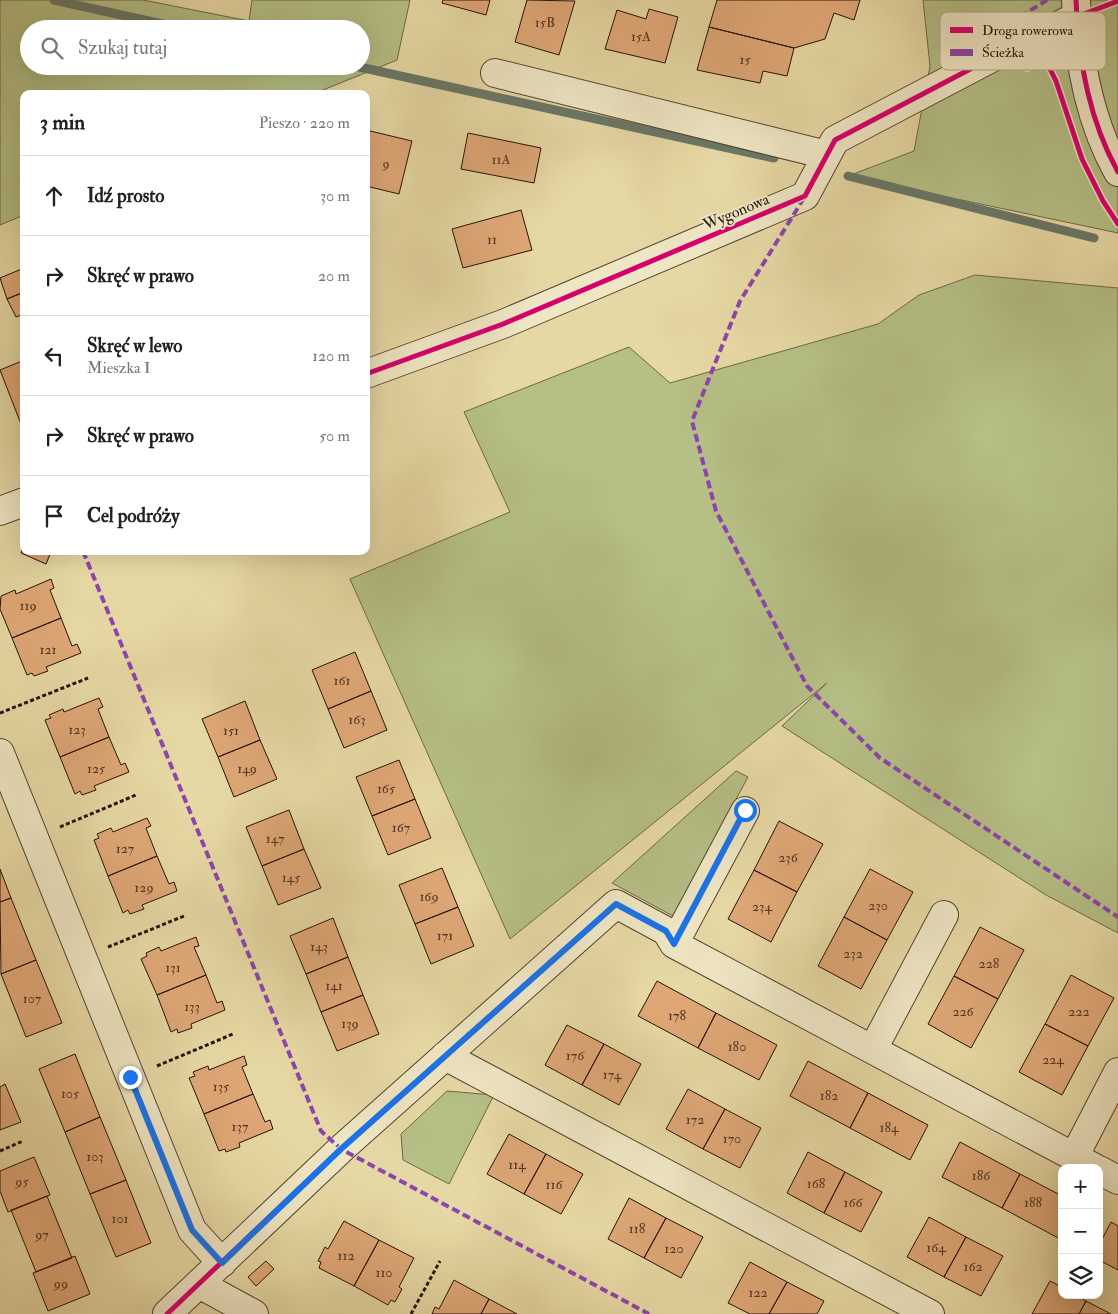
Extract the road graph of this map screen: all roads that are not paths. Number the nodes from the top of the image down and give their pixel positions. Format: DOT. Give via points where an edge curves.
graph roads {
  1 [pos="968,70"];
  2 [pos="1084,70"];
  3 [pos="495,73"];
  4 [pos="827,155"];
  5 [pos="1118,172"];
  6 [pos="370,373"];
  7 [pos="20,504"];
  8 [pos="0,511"];
  9 [pos="0,753"];
  10 [pos="745,810"];
  11 [pos="944,915"];
  12 [pos="674,944"];
  13 [pos="873,1049"];
  14 [pos="445,1056"];
  15 [pos="1118,1072"];
  16 [pos="1085,1162"];
  17 [pos="1103,1172"];
  18 [pos="1118,1180"];
  19 [pos="222,1263"];
  20 [pos="199,1284"];
  21 [pos="167,1314"];
  22 [pos="254,1314"];
  23 [pos="930,1314"];
  1 -- 4 [label="street, Wygonowa" via="835,140"];
  2 -- 5 [label="street" via="1101,135"];
  3 -- 4 [label="street"];
  4 -- 6 [label="street, Wygonowa" via="805,196 503,324"];
  7 -- 8 [label="street"];
  9 -- 19 [label="street" via="192,1230"];
  10 -- 12 [label="street"];
  11 -- 13 [label="street"];
  12 -- 13 [label="street"];
  12 -- 14 [label="street" via="666,931 616,904"];
  13 -- 16 [label="street"];
  14 -- 19 [label="street" via="341,1149"];
  14 -- 23 [label="street"];
  15 -- 16 [label="street"];
  17 -- 18 [label="street"];
  19 -- 20 [label="street"];
  20 -- 21 [label="street"];
  20 -- 22 [label="street"];
}
